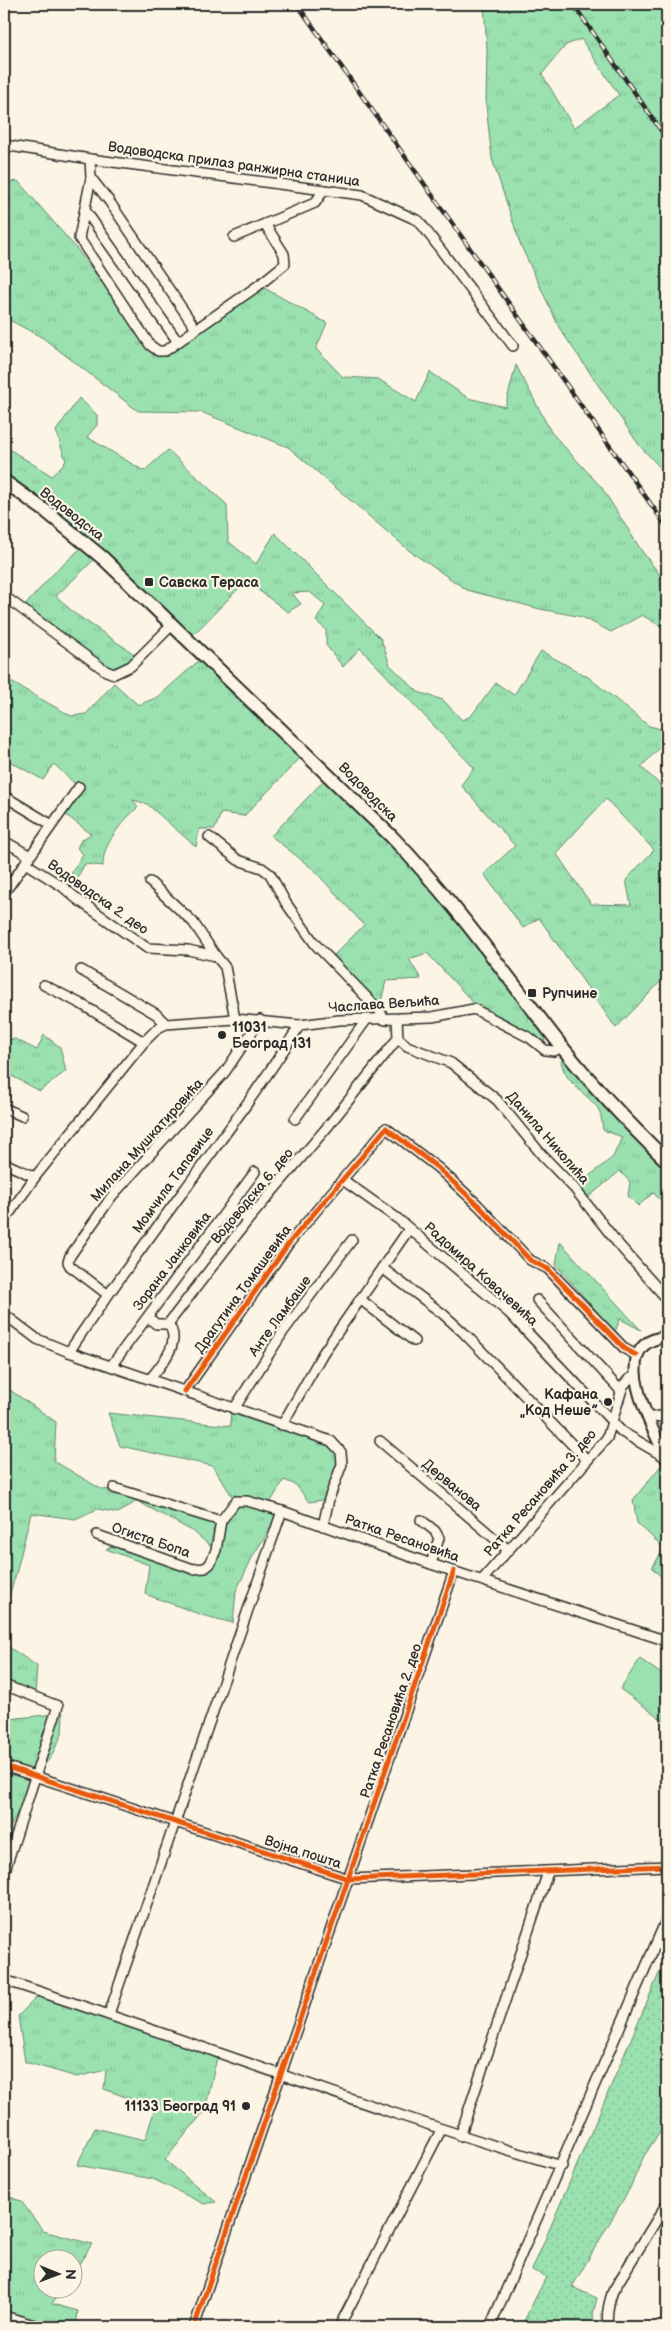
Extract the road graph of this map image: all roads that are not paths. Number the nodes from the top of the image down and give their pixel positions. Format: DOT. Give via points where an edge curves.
graph roads {
  1 [pos="4,145"];
  2 [pos="90,159"];
  3 [pos="91,178"];
  4 [pos="324,190"];
  5 [pos="85,210"];
  6 [pos="265,224"];
  7 [pos="234,237"];
  8 [pos="196,329"];
  9 [pos="178,342"];
  10 [pos="513,346"];
  11 [pos="5,483"];
  12 [pos="4,596"];
  13 [pos="172,625"];
  14 [pos="78,787"];
  15 [pos="4,796"];
  16 [pos="52,825"];
  17 [pos="209,837"];
  18 [pos="4,841"];
  19 [pos="28,860"];
  20 [pos="150,882"];
  21 [pos="4,893"];
  22 [pos="216,956"];
  23 [pos="81,970"];
  24 [pos="44,985"];
  25 [pos="235,1019"];
  26 [pos="366,1019"];
  27 [pos="397,1019"];
  28 [pos="260,1020"];
  29 [pos="385,1020"];
  30 [pos="166,1024"];
  31 [pos="300,1025"];
  32 [pos="398,1038"];
  33 [pos="144,1042"];
  34 [pos="562,1047"];
  35 [pos="4,1108"];
  36 [pos="22,1116"];
  37 [pos="295,1119"];
  38 [pos="667,1161"];
  39 [pos="4,1163"];
  40 [pos="255,1172"];
  41 [pos="35,1177"];
  42 [pos="343,1180"];
  43 [pos="230,1206"];
  44 [pos="5,1216"];
  45 [pos="248,1220"];
  46 [pos="410,1229"];
  47 [pos="352,1240"];
  48 [pos="382,1268"];
  49 [pos="107,1294"];
  50 [pos="360,1299"];
  51 [pos="667,1299"];
  52 [pos="537,1300"];
  53 [pos="4,1314"];
  54 [pos="148,1317"];
  55 [pos="168,1324"];
  56 [pos="667,1337"];
  57 [pos="414,1341"];
  58 [pos="69,1352"];
  59 [pos="636,1356"];
  60 [pos="111,1366"];
  61 [pos="635,1376"];
  62 [pos="150,1379"];
  63 [pos="185,1391"];
  64 [pos="621,1391"];
  65 [pos="234,1408"];
  66 [pos="649,1418"];
  67 [pos="667,1420"];
  68 [pos="613,1421"];
  69 [pos="282,1425"];
  70 [pos="380,1441"];
  71 [pos="667,1459"];
  72 [pos="587,1460"];
  73 [pos="114,1488"];
  74 [pos="282,1511"];
  75 [pos="421,1520"];
  76 [pos="222,1521"];
  77 [pos="323,1526"];
  78 [pos="97,1535"];
  79 [pos="508,1549"];
  80 [pos="431,1564"];
  81 [pos="454,1571"];
  82 [pos="482,1580"];
  83 [pos="667,1641"];
  84 [pos="4,1685"];
  85 [pos="4,1766"];
  86 [pos="35,1776"];
  87 [pos="175,1822"];
  88 [pos="667,1866"];
  89 [pos="548,1872"];
  90 [pos="4,1873"];
  91 [pos="349,1879"];
  92 [pos="667,1918"];
  93 [pos="4,1980"];
  94 [pos="109,2014"];
  95 [pos="280,2075"];
  96 [pos="441,2130"];
  97 [pos="460,2136"];
  98 [pos="562,2166"];
  99 [pos="667,2203"];
  100 [pos="4,2316"];
  101 [pos="41,2327"];
  102 [pos="194,2327"];
  103 [pos="339,2327"];
  104 [pos="490,2327"];
  105 [pos="608,2327"];
  1 -- 2 [label="street, Водоводска прилаз ранжирна станица"];
  2 -- 3 [label="street"];
  2 -- 4 [label="street, Водоводска прилаз ранжирна станица"];
  3 -- 5 [label="street"];
  3 -- 8 [label="street"];
  4 -- 6 [label="street" via="315,202"];
  4 -- 10 [label="street, Водоводска прилаз ранжирна станица" via="362,195 419,221"];
  5 -- 9 [label="street"];
  5 -- 9 [label="street" via="79,238 150,345 158,351 165,351"];
  6 -- 7 [label="street"];
  6 -- 8 [label="street" via="284,254 284,264 259,286"];
  8 -- 9 [label="street"];
  11 -- 13 [label="main road, Водоводска" via="86,542"];
  12 -- 13 [label="street" via="114,674 131,666"];
  13 -- 34 [label="main road, Водоводска" via="294,740 423,869"];
  14 -- 16 [label="street"];
  15 -- 16 [label="street"];
  16 -- 19 [label="street"];
  17 -- 29 [label="street" via="238,860 270,874 315,944"];
  18 -- 19 [label="street, Водоводска 2. део"];
  19 -- 21 [label="street"];
  19 -- 22 [label="street, Водоводска 2. део" via="147,948 188,950"];
  20 -- 22 [label="street" via="193,922"];
  22 -- 25 [label="street" via="225,967"];
  23 -- 30 [label="street" via="156,1014"];
  24 -- 33 [label="street"];
  25 -- 28 [label="street, Часлава Вељића"];
  25 -- 30 [label="street, Часлава Вељића"];
  26 -- 29 [label="street, Часлава Вељића"];
  26 -- 31 [label="street, Часлава Вељића"];
  26 -- 37 [label="street"];
  27 -- 29 [label="street, Часлава Вељића"];
  27 -- 32 [label="street"];
  27 -- 34 [label="street, Часлава Вељића" via="480,1010 545,1050"];
  28 -- 31 [label="street, Часлава Вељића"];
  28 -- 49 [label="street, Милана Мушкатировића" via="225,1072 112,1196 70,1256 70,1266"];
  30 -- 33 [label="street"];
  31 -- 49 [label="street, Момчила Тапавице" via="257,1090"];
  32 -- 45 [label="street, Водоводска 6. део"];
  32 -- 51 [label="street, Данила Николића" via="407,1046 451,1062 491,1095"];
  33 -- 41 [label="street"];
  34 -- 38 [label="main road, Водоводска" via="618,1112"];
  35 -- 36 [label="street"];
  39 -- 41 [label="street"];
  40 -- 43 [label="street, Зорана Јанковића"];
  41 -- 44 [label="street"];
  42 -- 46 [label="street, Радомира Ковачевића"];
  42 -- 59 [label="street, Драгутина Томашевића" via="386,1128 438,1168"];
  42 -- 63 [label="street, Драгутина Томашевића" via="289,1243"];
  43 -- 45 [label="street"];
  43 -- 54 [label="street, Зорана Јанковића"];
  45 -- 55 [label="street, Водоводска 6. део"];
  46 -- 48 [label="street"];
  46 -- 68 [label="street, Радомира Ковачевића" via="509,1313"];
  47 -- 65 [label="street, Анте Ламбаше" via="283,1332"];
  48 -- 50 [label="street"];
  48 -- 72 [label="street" via="464,1332"];
  49 -- 58 [label="street, Момчила Тапавице"];
  50 -- 57 [label="street"];
  50 -- 69 [label="street" via="313,1368"];
  52 -- 64 [label="street"];
  53 -- 58 [label="street, Ратка Ресановића" via="37,1339"];
  54 -- 55 [label="street" via="156,1324"];
  54 -- 60 [label="street, Зорана Јанковића"];
  55 -- 62 [label="street" via="173,1334 171,1348"];
  56 -- 59 [label="street" via="643,1346"];
  58 -- 60 [label="street, Ратка Ресановића"];
  59 -- 61 [label="street"];
  60 -- 62 [label="street, Ратка Ресановића"];
  61 -- 64 [label="street, Ратка Ресановића 3. део"];
  61 -- 66 [label="street"];
  62 -- 63 [label="street, Ратка Ресановића"];
  63 -- 65 [label="street, Ратка Ресановића"];
  64 -- 68 [label="street, Ратка Ресановића 3. део"];
  65 -- 69 [label="street, Ратка Ресановића"];
  66 -- 67 [label="street" via="659,1416"];
  66 -- 71 [label="street"];
  68 -- 71 [label="street, Ратка Ресановића 3. део" via="629,1438"];
  68 -- 72 [label="street, Ратка Ресановића 3. део" via="607,1438"];
  69 -- 77 [label="street, Ратка Ресановића" via="331,1441 341,1452 342,1464"];
  70 -- 79 [label="street, Дерванова"];
  72 -- 79 [label="street, Ратка Ресановића 3. део"];
  73 -- 76 [label="street"];
  74 -- 76 [label="street, Огиста Бопа" via="247,1501 236,1502"];
  74 -- 77 [label="street, Огиста Бопа"];
  74 -- 87 [label="street"];
  75 -- 80 [label="street" via="439,1538"];
  76 -- 78 [label="street, Огиста Бопа" via="216,1550 205,1568 193,1569"];
  77 -- 80 [label="street, Ратка Ресановића"];
  79 -- 82 [label="street, Ратка Ресановића 3. део"];
  80 -- 81 [label="street, Ратка Ресановића"];
  81 -- 82 [label="street, Ратка Ресановића"];
  81 -- 91 [label="street, Ратка Ресановића 2. део"];
  82 -- 83 [label="street, Ратка Ресановића"];
  84 -- 86 [label="street" via="58,1706"];
  85 -- 86 [label="street, Војна пошта"];
  86 -- 87 [label="street, Војна пошта"];
  86 -- 90 [label="street"];
  87 -- 91 [label="street, Војна пошта"];
  87 -- 94 [label="street"];
  88 -- 89 [label="street, Војна пошта"];
  89 -- 91 [label="street, Војна пошта"];
  89 -- 97 [label="street"];
  91 -- 95 [label="street, Ратка Ресановића 2. део"];
  92 -- 98 [label="street"];
  93 -- 94 [label="street"];
  94 -- 95 [label="street"];
  95 -- 96 [label="street"];
  95 -- 102 [label="street, Ратка Ресановића 2. део"];
  96 -- 97 [label="street"];
  96 -- 103 [label="street"];
  97 -- 98 [label="street"];
  98 -- 104 [label="street"];
  99 -- 105 [label="street" via="613,2291 606,2317"];
  100 -- 101 [label="street"];
}
